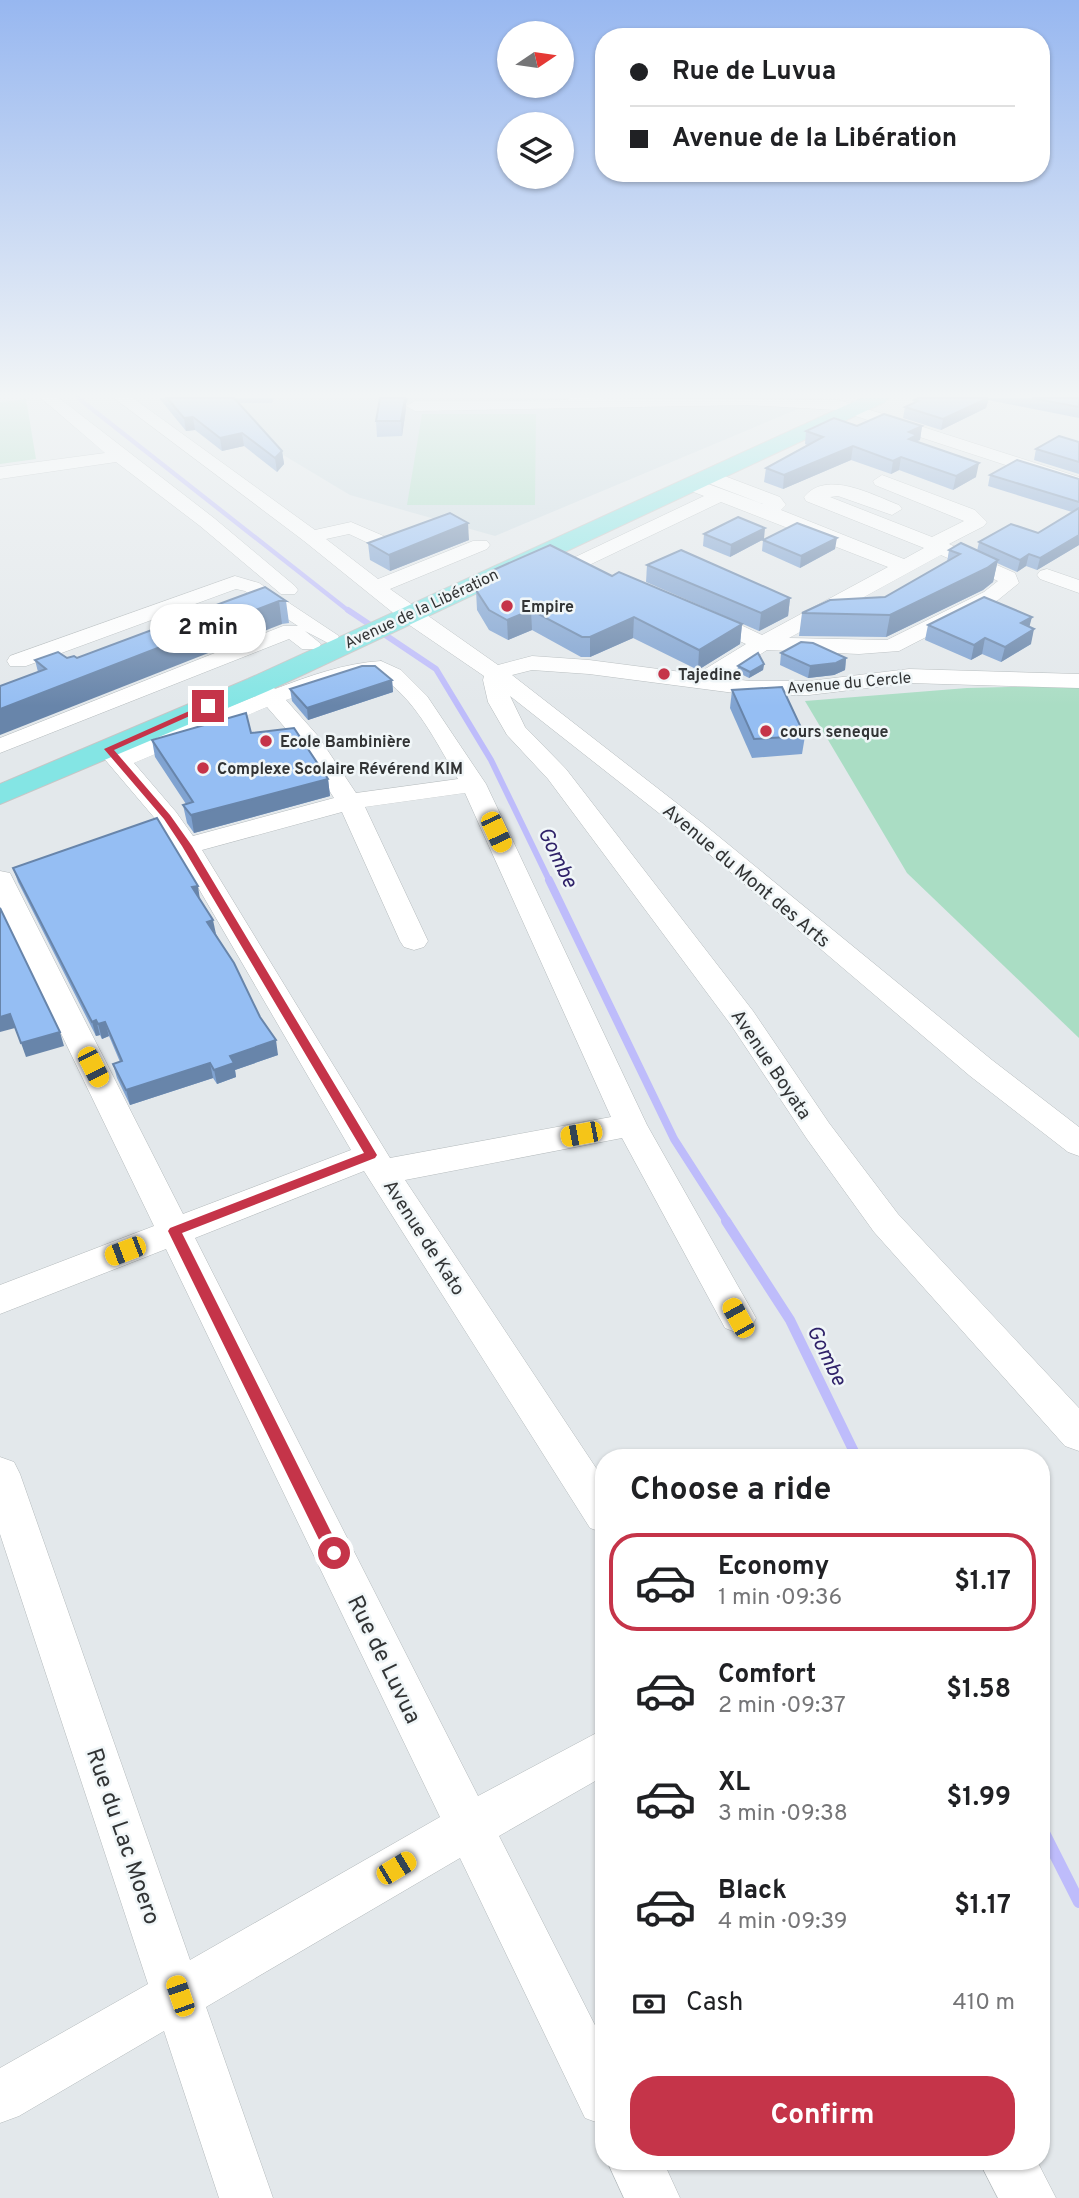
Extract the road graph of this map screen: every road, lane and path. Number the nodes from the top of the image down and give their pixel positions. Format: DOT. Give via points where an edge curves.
graph roads {
  1 [pos="179,501"];
  2 [pos="261,501"];
  3 [pos="633,501"];
  4 [pos="673,501"];
  5 [pos="686,501"];
  6 [pos="771,501"];
  7 [pos="816,501"];
  8 [pos="868,501"];
  9 [pos="933,501"];
  10 [pos="892,509"];
  11 [pos="310,537"];
  12 [pos="386,544"];
  13 [pos="480,545"];
  14 [pos="935,547"];
  15 [pos="547,549"];
  16 [pos="578,563"];
  17 [pos="906,567"];
  18 [pos="603,573"];
  19 [pos="1047,575"];
  20 [pos="1079,587"];
  21 [pos="390,609"];
  22 [pos="689,611"];
  23 [pos="336,635"];
  24 [pos="763,642"];
  25 [pos="18,661"];
  26 [pos="496,674"];
  27 [pos="1079,681"];
  28 [pos="700,682"];
  29 [pos="265,691"];
  30 [pos="0,746"];
  31 [pos="113,755"];
  32 [pos="0,776"];
  33 [pos="474,784"];
  34 [pos="0,795"];
  35 [pos="349,802"];
  36 [pos="187,846"];
  37 [pos="9,874"];
  38 [pos="414,941"];
  39 [pos="631,1125"];
  40 [pos="1079,1144"];
  41 [pos="377,1163"];
  42 [pos="175,1231"];
  43 [pos="0,1300"];
  44 [pos="738,1318"];
  45 [pos="1079,1434"];
  46 [pos="0,1474"];
  47 [pos="595,1501"];
  48 [pos="595,1756"];
  49 [pos="468,1826"];
  50 [pos="180,1996"];
  51 [pos="595,2081"];
  52 [pos="0,2096"];
  53 [pos="639,2170"];
  54 [pos="1012,2170"];
  55 [pos="246,2198"];
  56 [pos="653,2198"];
  57 [pos="1029,2198"];
  1 -- 23 [label="street"];
  2 -- 11 [label="street, Avenue du Mont des Arts"];
  3 -- 21 [label="main road, Avenue de la Libération"];
  4 -- 15 [label="main road, Avenue de la Libération"];
  5 -- 16 [label="street"];
  6 -- 17 [label="street" via="776,505 764,510"];
  7 -- 14 [label="street"];
  8 -- 10 [label="street"];
  9 -- 14 [label="street" via="977,522"];
  11 -- 12 [label="street" via="352,528"];
  11 -- 21 [label="street, Avenue du Mont des Arts"];
  13 -- 21 [label="street"];
  14 -- 17 [label="street"];
  14 -- 24 [label="street" via="991,568 1008,577 1009,583 891,646"];
  15 -- 16 [label="street"];
  15 -- 21 [label="main road, Avenue de la Libération"];
  16 -- 18 [label="street"];
  17 -- 24 [label="street"];
  19 -- 20 [label="street"];
  21 -- 23 [label="main road, Avenue de la Libération"];
  21 -- 26 [label="street, Avenue du Mont des Arts" via="462,648"];
  22 -- 24 [label="street"];
  23 -- 25 [label="street" via="236,582"];
  23 -- 29 [label="main road, Avenue de la Libération"];
  23 -- 30 [label="street" via="291,631"];
  23 -- 32 [label="main road, Avenue de la Libération"];
  24 -- 28 [label="street"];
  26 -- 28 [label="street, Avenue du Cercle" via="522,664 549,664"];
  26 -- 40 [label="street, Avenue du Mont des Arts" via="692,827"];
  26 -- 45 [label="street, Avenue Boyata" via="499,702 514,730 557,774 742,1018 886,1223"];
  27 -- 28 [label="street, Avenue du Cercle" via="909,676 789,688"];
  29 -- 31 [label="main road, Avenue de la Libération"];
  29 -- 33 [label="street" via="358,668 381,668 398,678 435,724"];
  29 -- 35 [label="street" via="286,709 319,752"];
  31 -- 34 [label="main road, Avenue de la Libération"];
  31 -- 36 [label="street, Avenue de Kato" via="154,821"];
  33 -- 35 [label="street"];
  33 -- 39 [label="street"];
  35 -- 36 [label="street"];
  35 -- 38 [label="street"];
  36 -- 41 [label="street, Avenue de Kato"];
  37 -- 42 [label="street, Rue de Luvua"];
  39 -- 41 [label="street"];
  39 -- 44 [label="street"];
  41 -- 42 [label="street"];
  41 -- 47 [label="street, Avenue de Kato"];
  42 -- 43 [label="street"];
  42 -- 49 [label="street, Rue de Luvua"];
  46 -- 50 [label="street, Rue du Lac Moero"];
  48 -- 49 [label="street"];
  49 -- 50 [label="street"];
  49 -- 51 [label="street, Rue de Luvua"];
  50 -- 52 [label="street"];
  50 -- 55 [label="street, Rue du Lac Moero"];
  53 -- 56 [label="street"];
  54 -- 57 [label="street"];
}
